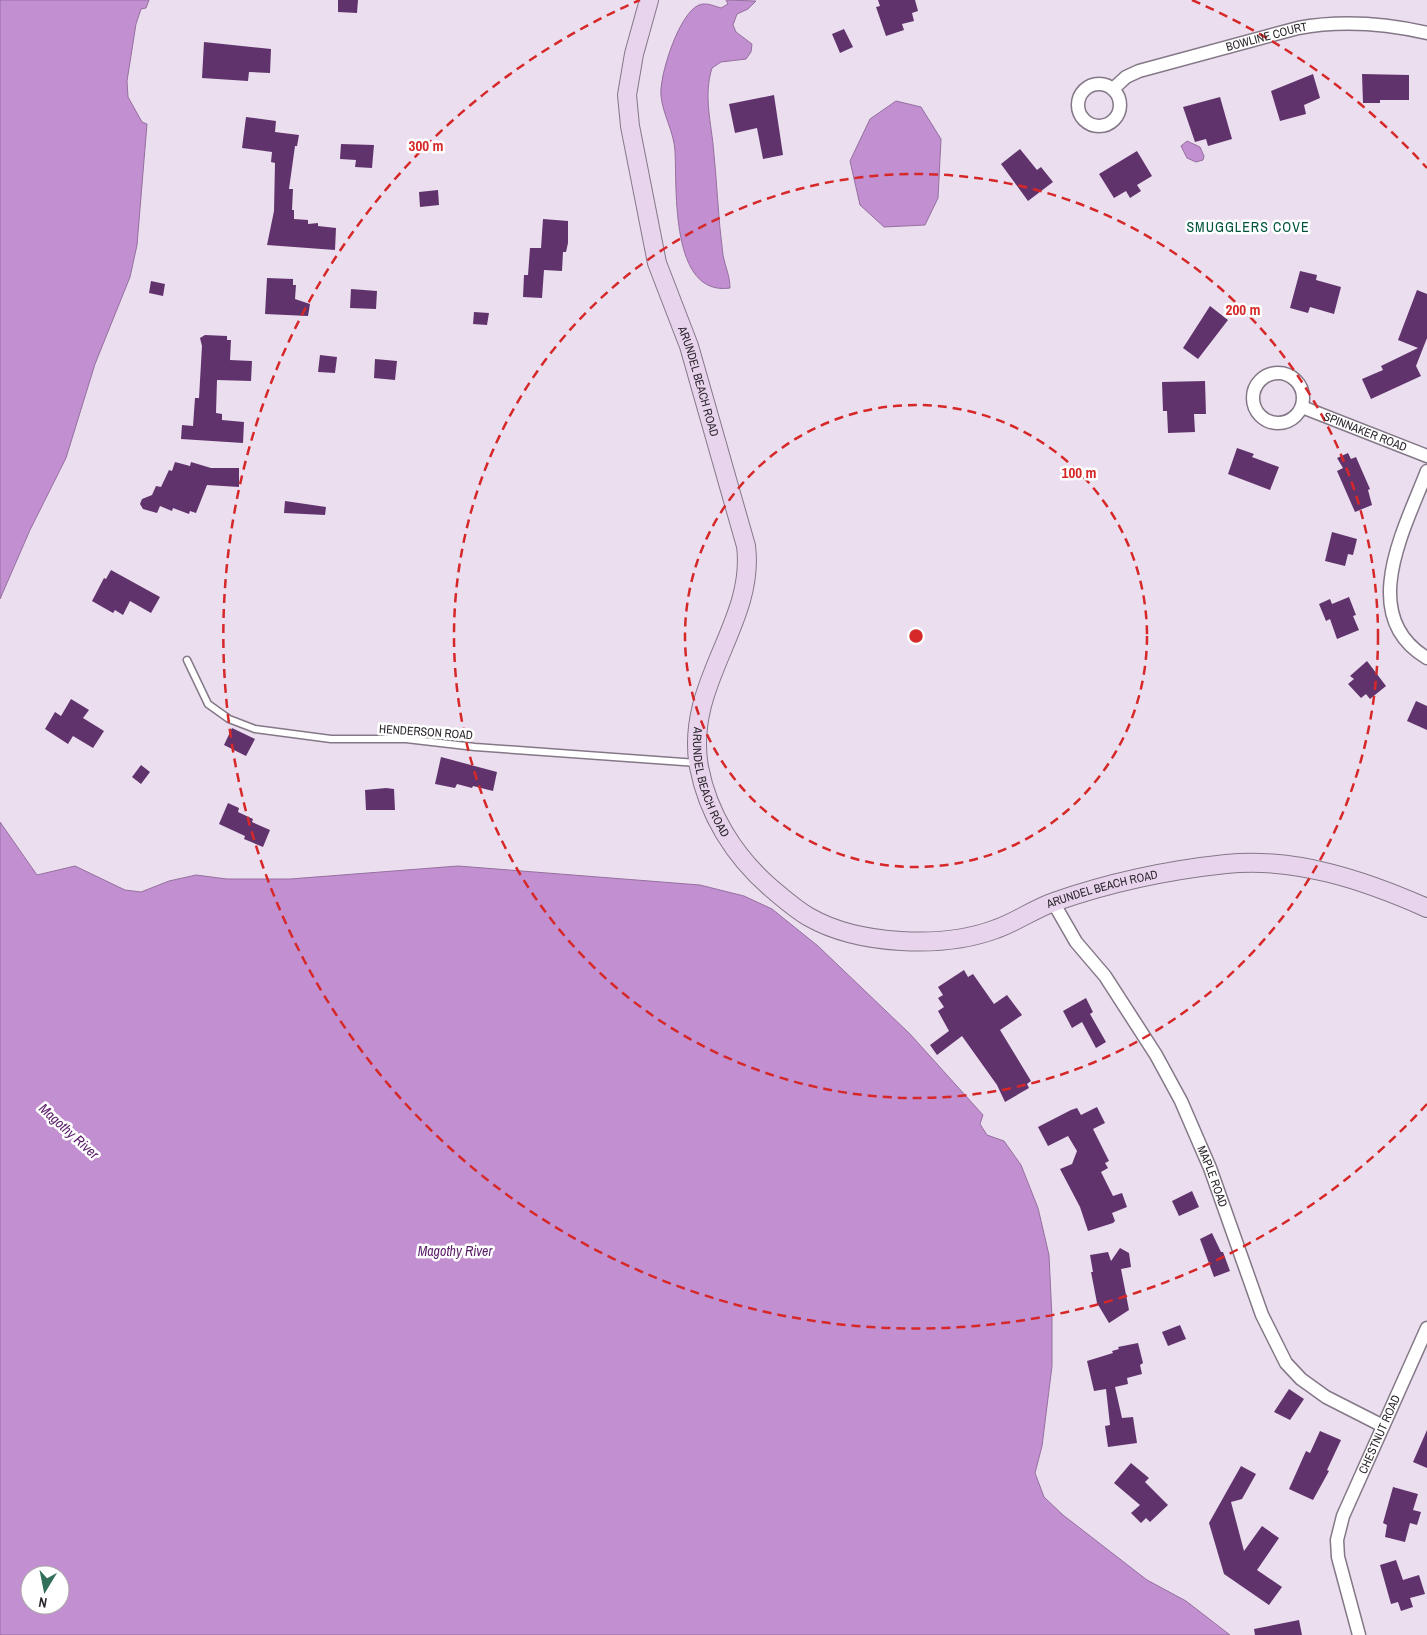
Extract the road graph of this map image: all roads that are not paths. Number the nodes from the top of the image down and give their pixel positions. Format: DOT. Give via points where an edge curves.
graph roads {
  1 [pos="649,0"];
  2 [pos="1427,33"];
  3 [pos="1113,89"];
  4 [pos="1302,407"];
  5 [pos="1427,456"];
  6 [pos="1427,471"];
  7 [pos="1427,658"];
  8 [pos="187,660"];
  9 [pos="698,763"];
  10 [pos="1053,902"];
  11 [pos="1427,908"];
  12 [pos="1427,1328"];
  13 [pos="1383,1426"];
  14 [pos="1359,1635"];
  1 -- 9 [label="street, ARUNDEL BEACH ROAD" via="627,95 630,126 657,263 689,346 749,566 742,597 701,701"];
  2 -- 3 [label="street, BOWLINE COURT" via="1364,23 1298,28 1140,71 1126,77"];
  4 -- 4 [label="street" via="1304,395 1300,385 1284,373 1274,372 1264,377 1254,390 1255,409 1268,421 1286,422"];
  4 -- 5 [label="street, SPINNAKER ROAD"];
  6 -- 7 [label="street" via="1394,556 1389,579 1391,605 1404,638"];
  8 -- 9 [label="lane, HENDERSON ROAD" via="208,704 229,719 255,729 331,739 406,739"];
  9 -- 10 [label="street, ARUNDEL BEACH ROAD" via="705,797 720,828 741,856 786,902 832,928 855,935 900,940 946,940 997,929"];
  10 -- 11 [label="street, ARUNDEL BEACH ROAD" via="1195,868 1268,863 1356,880"];
  10 -- 13 [label="street, MAPLE ROAD" via="1076,942 1104,976 1156,1055 1181,1101 1210,1168 1262,1315 1286,1363 1326,1397"];
  12 -- 13 [label="street, CHESTNUT ROAD"];
  13 -- 14 [label="street, CHESTNUT ROAD" via="1343,1516 1337,1540 1341,1570"];
}
